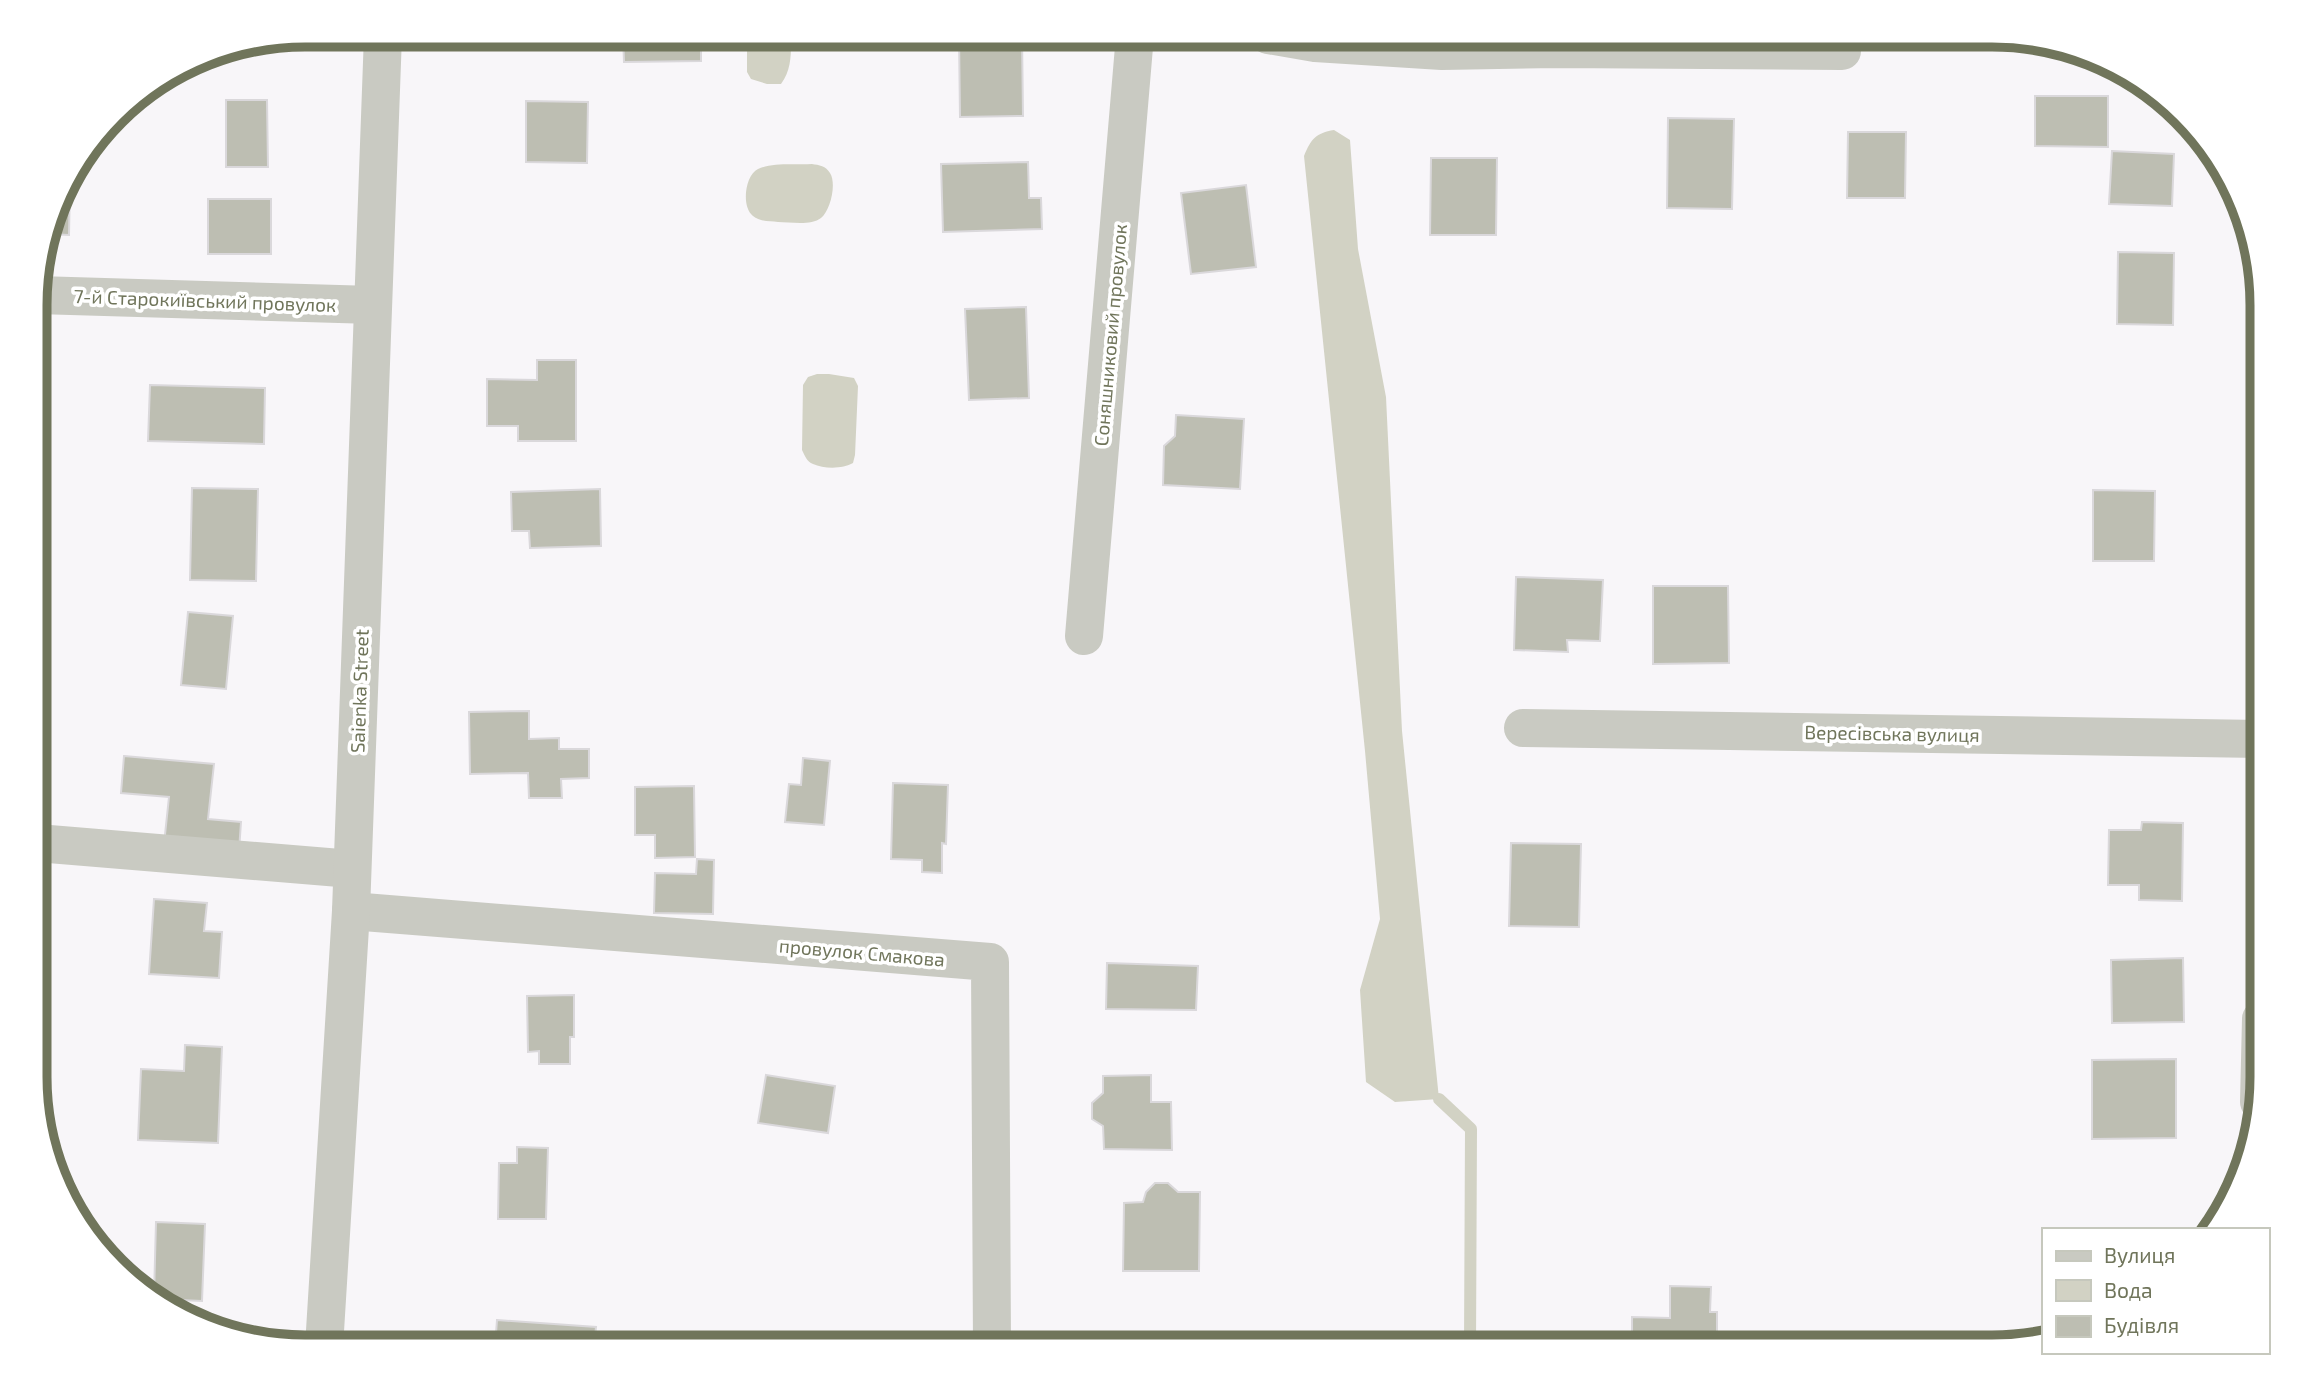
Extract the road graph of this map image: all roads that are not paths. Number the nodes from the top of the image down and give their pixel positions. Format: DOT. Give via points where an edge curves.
graph roads {
  1 [pos="383,47"];
  2 [pos="1134,47"];
  3 [pos="1378,47"];
  4 [pos="1842,51"];
  5 [pos="48,295"];
  6 [pos="373,305"];
  7 [pos="1084,636"];
  8 [pos="1524,728"];
  9 [pos="2250,739"];
  10 [pos="47,844"];
  11 [pos="352,869"];
  12 [pos="351,911"];
  13 [pos="325,1335"];
  14 [pos="992,1335"];
  1 -- 6 [label="street, Saienka Street"];
  2 -- 7 [label="street, Соняшниковий провулок"];
  3 -- 4 [label="street"];
  5 -- 6 [label="street, 7-й Старокиївський провулок"];
  6 -- 11 [label="street, Saienka Street"];
  8 -- 9 [label="street, Вересівська вулиця"];
  10 -- 11 [label="street"];
  11 -- 12 [label="street, Saienka Street"];
  12 -- 13 [label="street, Saienka Street"];
  12 -- 14 [label="street, провулок Смакова" via="990,962"];
}
